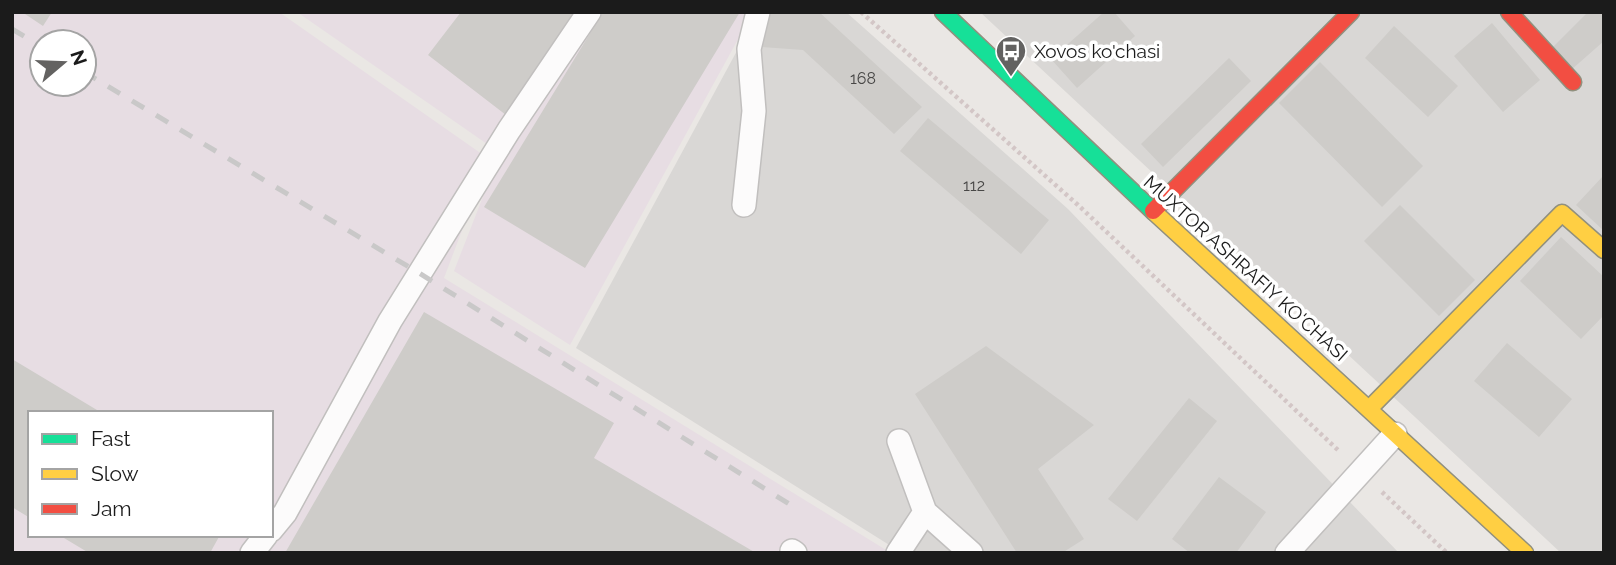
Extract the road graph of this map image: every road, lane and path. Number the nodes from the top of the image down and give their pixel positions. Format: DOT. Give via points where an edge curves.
graph roads {
  1 [pos="589,12"];
  2 [pos="758,12"];
  3 [pos="861,12"];
  4 [pos="943,12"];
  5 [pos="1351,12"];
  6 [pos="1508,12"];
  7 [pos="1573,82"];
  8 [pos="744,205"];
  9 [pos="1153,211"];
  10 [pos="1604,250"];
  11 [pos="1369,409"];
  12 [pos="1395,434"];
  13 [pos="899,441"];
  14 [pos="1360,471"];
  15 [pos="925,512"];
  16 [pos="273,528"];
  17 [pos="265,537"];
  18 [pos="252,553"];
  19 [pos="898,553"];
  20 [pos="971,553"];
  21 [pos="1287,553"];
  22 [pos="1447,553"];
  23 [pos="1525,553"];
  1 -- 16 [label="lane" via="390,321"];
  2 -- 8 [label="lane" via="749,50 754,111"];
  3 -- 14 [label="path" via="1078,205"];
  4 -- 9 [label="main road, MUXTOR ASHRAFIY KO'CHASI"];
  5 -- 9 [label="main road"];
  6 -- 7 [label="main road"];
  9 -- 11 [label="main road, MUXTOR ASHRAFIY KO'CHASI"];
  10 -- 11 [label="main road" via="1562,213"];
  11 -- 12 [label="main road, MUXTOR ASHRAFIY KO'CHASI"];
  12 -- 14 [label="lane"];
  12 -- 23 [label="main road, MUXTOR ASHRAFIY KO'CHASI"];
  13 -- 15 [label="lane"];
  14 -- 21 [label="lane"];
  14 -- 22 [label="path"];
  15 -- 19 [label="lane"];
  15 -- 20 [label="lane"];
  17 -- 18 [label="lane"];
}
